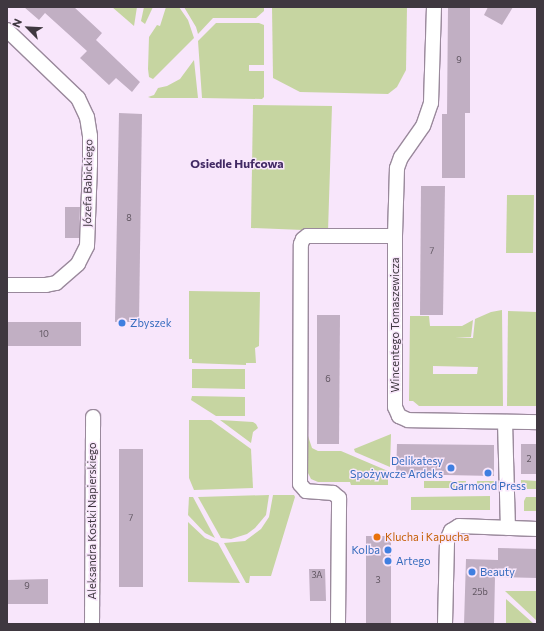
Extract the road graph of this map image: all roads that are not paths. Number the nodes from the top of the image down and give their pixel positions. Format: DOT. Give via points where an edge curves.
graph roads {
  1 [pos="434,7"];
  2 [pos="7,30"];
  3 [pos="395,236"];
  4 [pos="7,285"];
  5 [pos="93,417"];
  6 [pos="505,422"];
  7 [pos="537,422"];
  8 [pos="508,528"];
  9 [pos="537,529"];
  10 [pos="92,624"];
  11 [pos="338,624"];
  12 [pos="445,624"];
  1 -- 3 [label="street, Wincentego Tomaszewicza" via="431,103 423,126 401,157 397,168"];
  2 -- 4 [label="street, Józefa Babickiego" via="78,98 87,117 90,136 87,246 78,264 56,282 46,286"];
  3 -- 6 [label="street, Wincentego Tomaszewicza" via="395,407 399,416 408,420"];
  3 -- 11 [label="street" via="307,236 301,244 300,484 306,491 333,493 339,498"];
  5 -- 10 [label="street, Aleksandra Kostki Napierskiego"];
  6 -- 7 [label="street, Wincentego Tomaszewicza"];
  6 -- 8 [label="street"];
  8 -- 9 [label="street"];
  8 -- 12 [label="street" via="459,526 448,535"];
}
